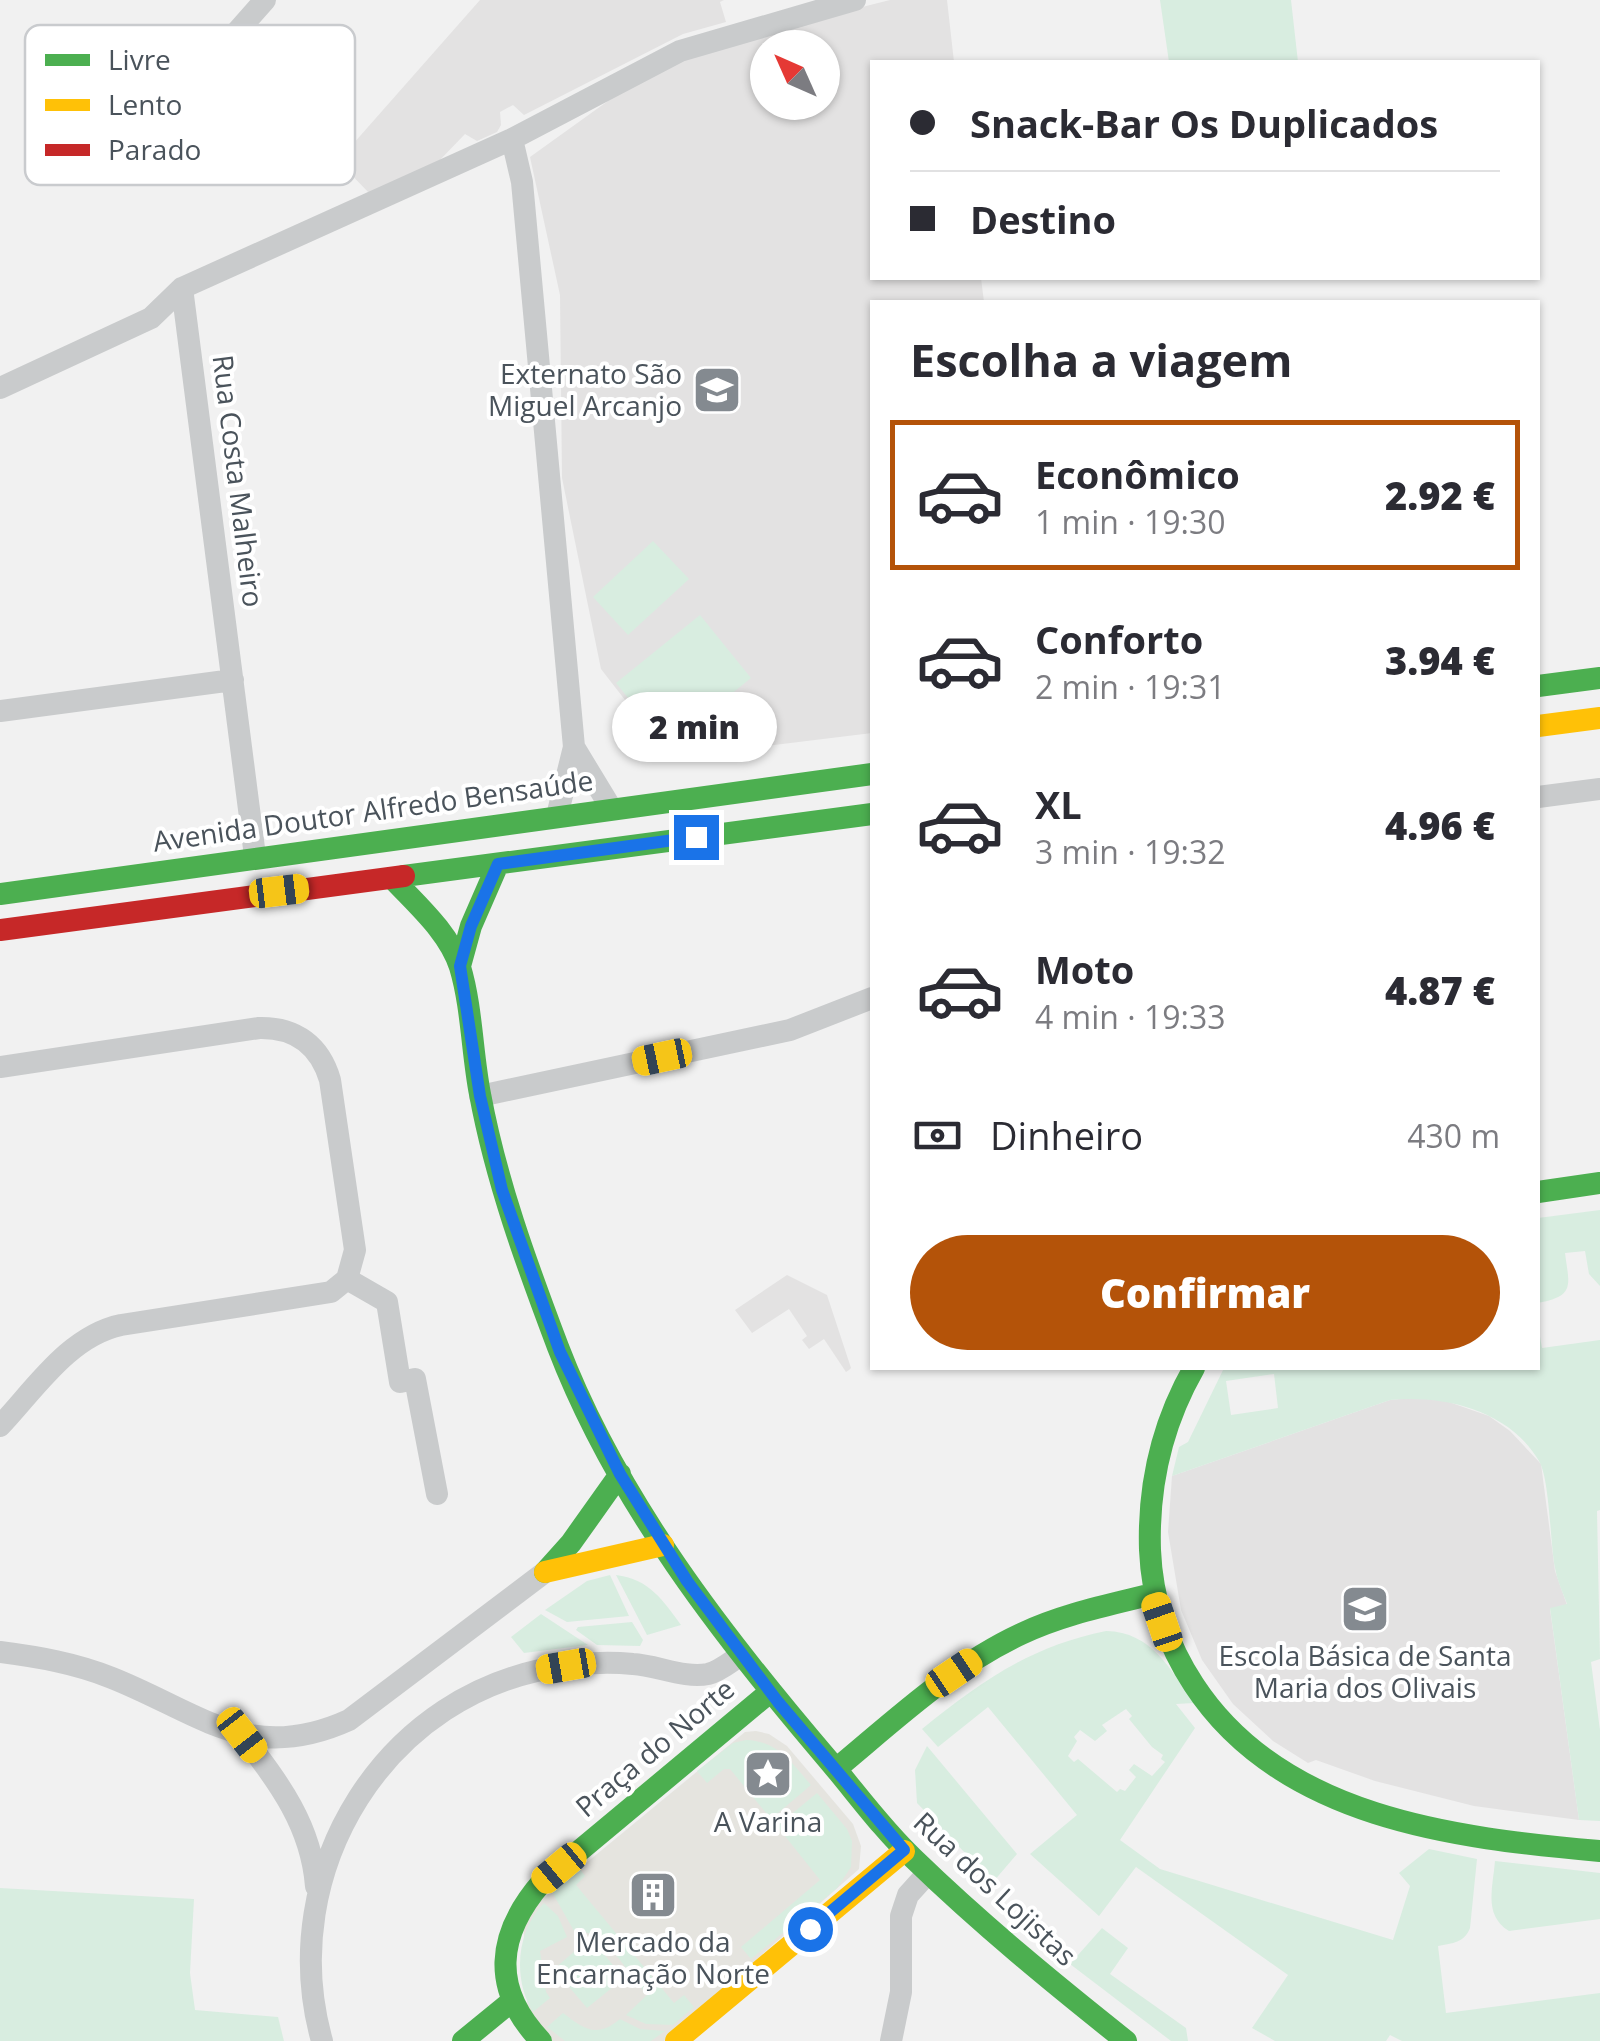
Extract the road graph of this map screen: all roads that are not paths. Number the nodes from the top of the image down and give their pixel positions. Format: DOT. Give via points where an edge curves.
graph roads {
  1 [pos="265,0"];
  2 [pos="855,0"];
  3 [pos="243,25"];
  4 [pos="512,140"];
  5 [pos="182,288"];
  6 [pos="0,388"];
  7 [pos="1600,678"];
  8 [pos="233,680"];
  9 [pos="1540,686"];
  10 [pos="0,711"];
  11 [pos="1600,718"];
  12 [pos="1540,726"];
  13 [pos="574,747"];
  14 [pos="870,774"];
  15 [pos="1600,789"];
  16 [pos="1540,797"];
  17 [pos="610,808"];
  18 [pos="870,814"];
  19 [pos="557,816"];
  20 [pos="255,856"];
  21 [pos="498,864"];
  22 [pos="392,878"];
  23 [pos="7,890"];
  24 [pos="117,916"];
  25 [pos="0,930"];
  26 [pos="0,945"];
  27 [pos="460,966"];
  28 [pos="870,999"];
  29 [pos="0,1067"];
  30 [pos="480,1096"];
  31 [pos="1600,1183"];
  32 [pos="1540,1192"];
  33 [pos="346,1279"];
  34 [pos="1193,1370"];
  35 [pos="0,1426"];
  36 [pos="620,1474"];
  37 [pos="437,1494"];
  38 [pos="664,1545"];
  39 [pos="544,1572"];
  40 [pos="1152,1594"];
  41 [pos="0,1652"];
  42 [pos="740,1655"];
  43 [pos="770,1692"];
  44 [pos="242,1735"];
  45 [pos="836,1769"];
  46 [pos="904,1850"];
  47 [pos="1600,1851"];
  48 [pos="927,1874"];
  49 [pos="316,1901"];
  50 [pos="512,2001"];
  51 [pos="322,2041"];
  52 [pos="464,2041"];
  53 [pos="540,2041"];
  54 [pos="676,2041"];
  55 [pos="891,2041"];
  56 [pos="1126,2041"];
  1 -- 3 [label="street"];
  2 -- 4 [label="street" via="680,51"];
  4 -- 5 [label="street"];
  4 -- 13 [label="street" via="522,182"];
  5 -- 6 [label="street" via="151,318"];
  5 -- 8 [label="street, Rua Costa Malheiro"];
  7 -- 9 [label="main road"];
  8 -- 10 [label="street"];
  8 -- 20 [label="street, Rua Costa Malheiro"];
  11 -- 12 [label="main road"];
  13 -- 17 [label="street"];
  13 -- 19 [label="street"];
  14 -- 17 [label="main road, Avenida Doutor Alfredo Bensaúde"];
  15 -- 16 [label="street"];
  17 -- 19 [label="main road, Avenida Doutor Alfredo Bensaúde"];
  18 -- 21 [label="main road"];
  19 -- 20 [label="main road, Avenida Doutor Alfredo Bensaúde"];
  20 -- 23 [label="main road, Avenida Doutor Alfredo Bensaúde"];
  21 -- 22 [label="main road"];
  21 -- 27 [label="main road"];
  22 -- 24 [label="main road"];
  22 -- 27 [label="main road" via="441,931"];
  24 -- 25 [label="main road"];
  24 -- 26 [label="main road"];
  27 -- 30 [label="main road, Rua dos Lojistas"];
  28 -- 30 [label="street" via="790,1030"];
  29 -- 33 [label="street" via="259,1028 305,1040 330,1080 355,1250"];
  30 -- 36 [label="main road, Rua dos Lojistas" via="530,1271 560,1352"];
  31 -- 32 [label="main road"];
  33 -- 35 [label="street" via="320,1295 102,1330 70,1352"];
  33 -- 37 [label="street" via="386,1302 400,1382 415,1379"];
  34 -- 40 [label="main road" via="1156,1466"];
  36 -- 38 [label="main road, Rua dos Lojistas"];
  36 -- 39 [label="main road"];
  38 -- 39 [label="main road"];
  38 -- 42 [label="main road, Rua dos Lojistas"];
  39 -- 44 [label="street" via="348,1720 298,1738"];
  40 -- 45 [label="main road" via="1044,1625 991,1649"];
  40 -- 47 [label="main road" via="1184,1671 1216,1718 1287,1776 1337,1799 1424,1824"];
  41 -- 44 [label="street" via="90,1670"];
  42 -- 43 [label="main road, Rua dos Lojistas"];
  42 -- 49 [label="street" via="701,1675 632,1664 566,1666 502,1682 458,1703 417,1731 371,1778 336,1834"];
  43 -- 45 [label="main road, Rua dos Lojistas"];
  43 -- 50 [label="main road, Praça do Norte" via="528,1896 505,1948"];
  44 -- 49 [label="street" via="297,1813 311,1853"];
  45 -- 46 [label="main road, Rua dos Lojistas"];
  46 -- 48 [label="main road, Rua dos Lojistas"];
  46 -- 54 [label="main road"];
  48 -- 55 [label="street" via="904,1904 901,1992"];
  48 -- 56 [label="main road, Rua dos Lojistas"];
  49 -- 51 [label="street" via="311,1964"];
  50 -- 52 [label="main road"];
  50 -- 53 [label="main road, Praça do Norte"];
}
